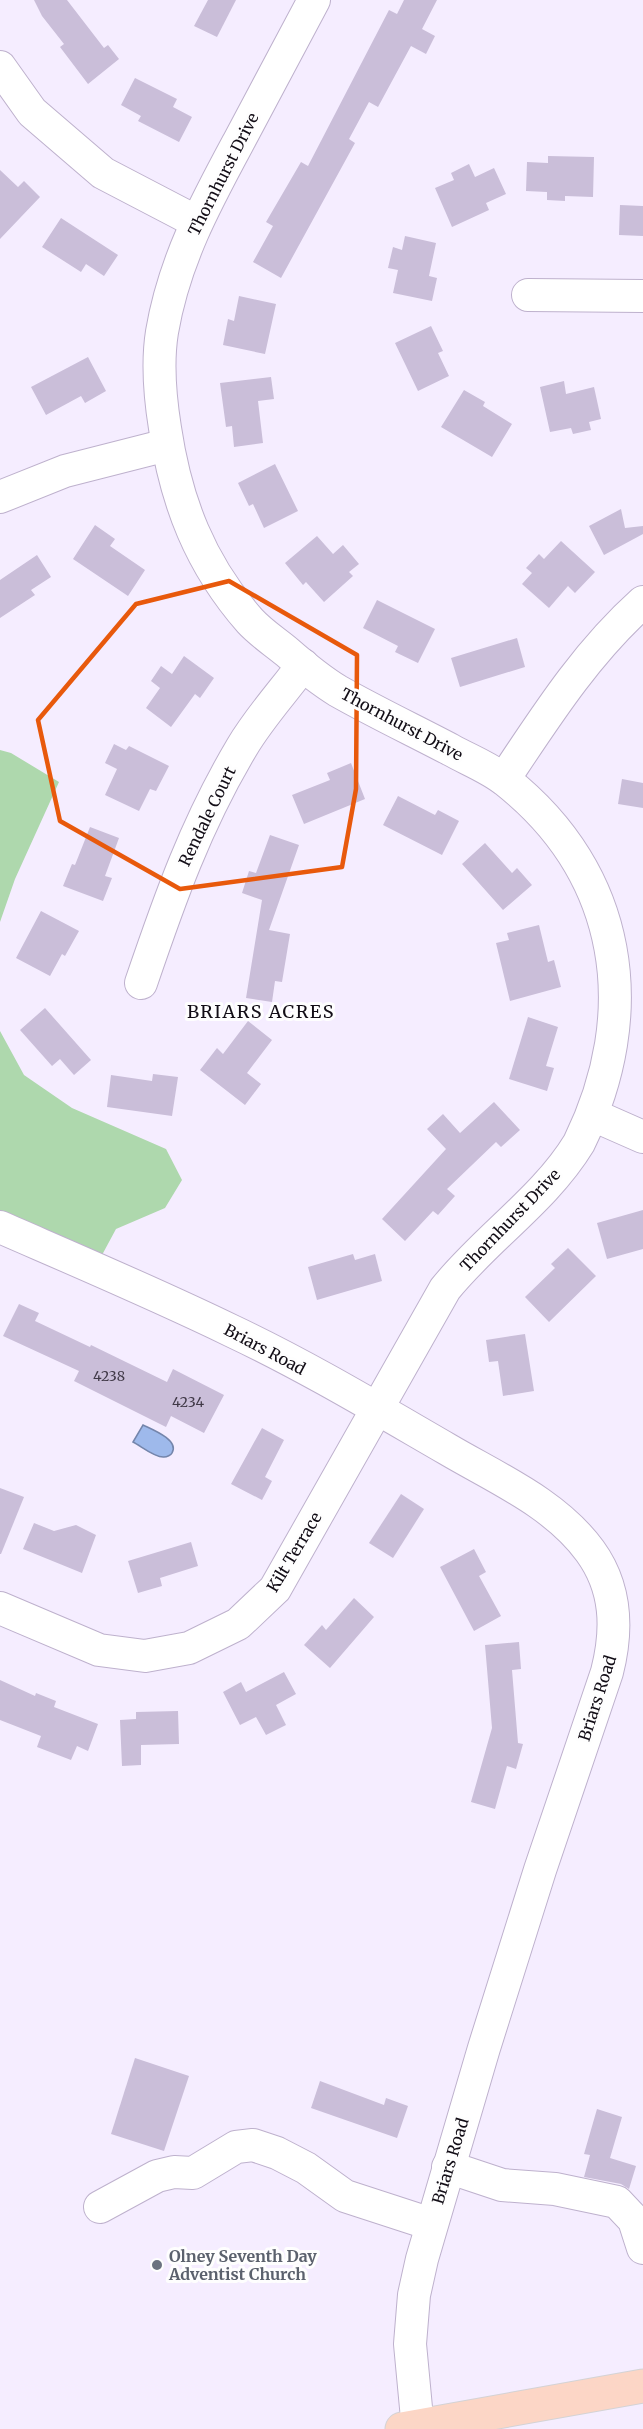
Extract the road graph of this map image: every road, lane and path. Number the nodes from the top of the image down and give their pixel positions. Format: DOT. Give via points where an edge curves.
graph roads {
  1 [pos="314,0"];
  2 [pos="0,67"];
  3 [pos="195,222"];
  4 [pos="528,295"];
  5 [pos="643,296"];
  6 [pos="168,445"];
  7 [pos="0,497"];
  8 [pos="643,602"];
  9 [pos="303,665"];
  10 [pos="504,779"];
  11 [pos="141,983"];
  12 [pos="593,1114"];
  13 [pos="643,1137"];
  14 [pos="0,1227"];
  15 [pos="377,1409"];
  16 [pos="0,1608"];
  17 [pos="448,2167"];
  18 [pos="100,2207"];
  19 [pos="431,2224"];
  20 [pos="643,2248"];
  21 [pos="643,2386"];
  22 [pos="413,2428"];
  1 -- 3 [label="street, Thornhurst Drive"];
  2 -- 3 [label="street" via="32,112 103,173"];
  3 -- 6 [label="street, Thornhurst Drive" via="173,283 161,336 160,395"];
  4 -- 5 [label="street"];
  6 -- 7 [label="street" via="65,471"];
  6 -- 9 [label="street, Thornhurst Drive" via="183,508 207,564 252,623"];
  8 -- 10 [label="street" via="616,626 562,691"];
  9 -- 10 [label="street, Thornhurst Drive" via="334,688"];
  9 -- 11 [label="street, Rendale Court" via="243,745 202,819 174,885"];
  10 -- 12 [label="street, Thornhurst Drive" via="543,814 575,851 597,890 613,935 621,983 620,1029 609,1078"];
  12 -- 13 [label="street"];
  12 -- 15 [label="street, Thornhurst Drive" via="552,1180 482,1247 445,1290"];
  14 -- 15 [label="street, Briars Road" via="234,1332"];
  15 -- 16 [label="street, Kilt Terrace" via="275,1589 238,1624 189,1648 145,1656 99,1650"];
  15 -- 17 [label="street, Briars Road" via="552,1512 590,1552 605,1578 613,1609 614,1645 607,1672 540,1870"];
  17 -- 19 [label="street, Briars Road"];
  17 -- 20 [label="street" via="502,2185 555,2189 617,2202 634,2220"];
  18 -- 19 [label="street" via="157,2176 193,2173 236,2147 253,2145 306,2168 345,2196"];
  19 -- 22 [label="street, Briars Road" via="414,2295 410,2344"];
  21 -- 22 [label="main road"];
}
